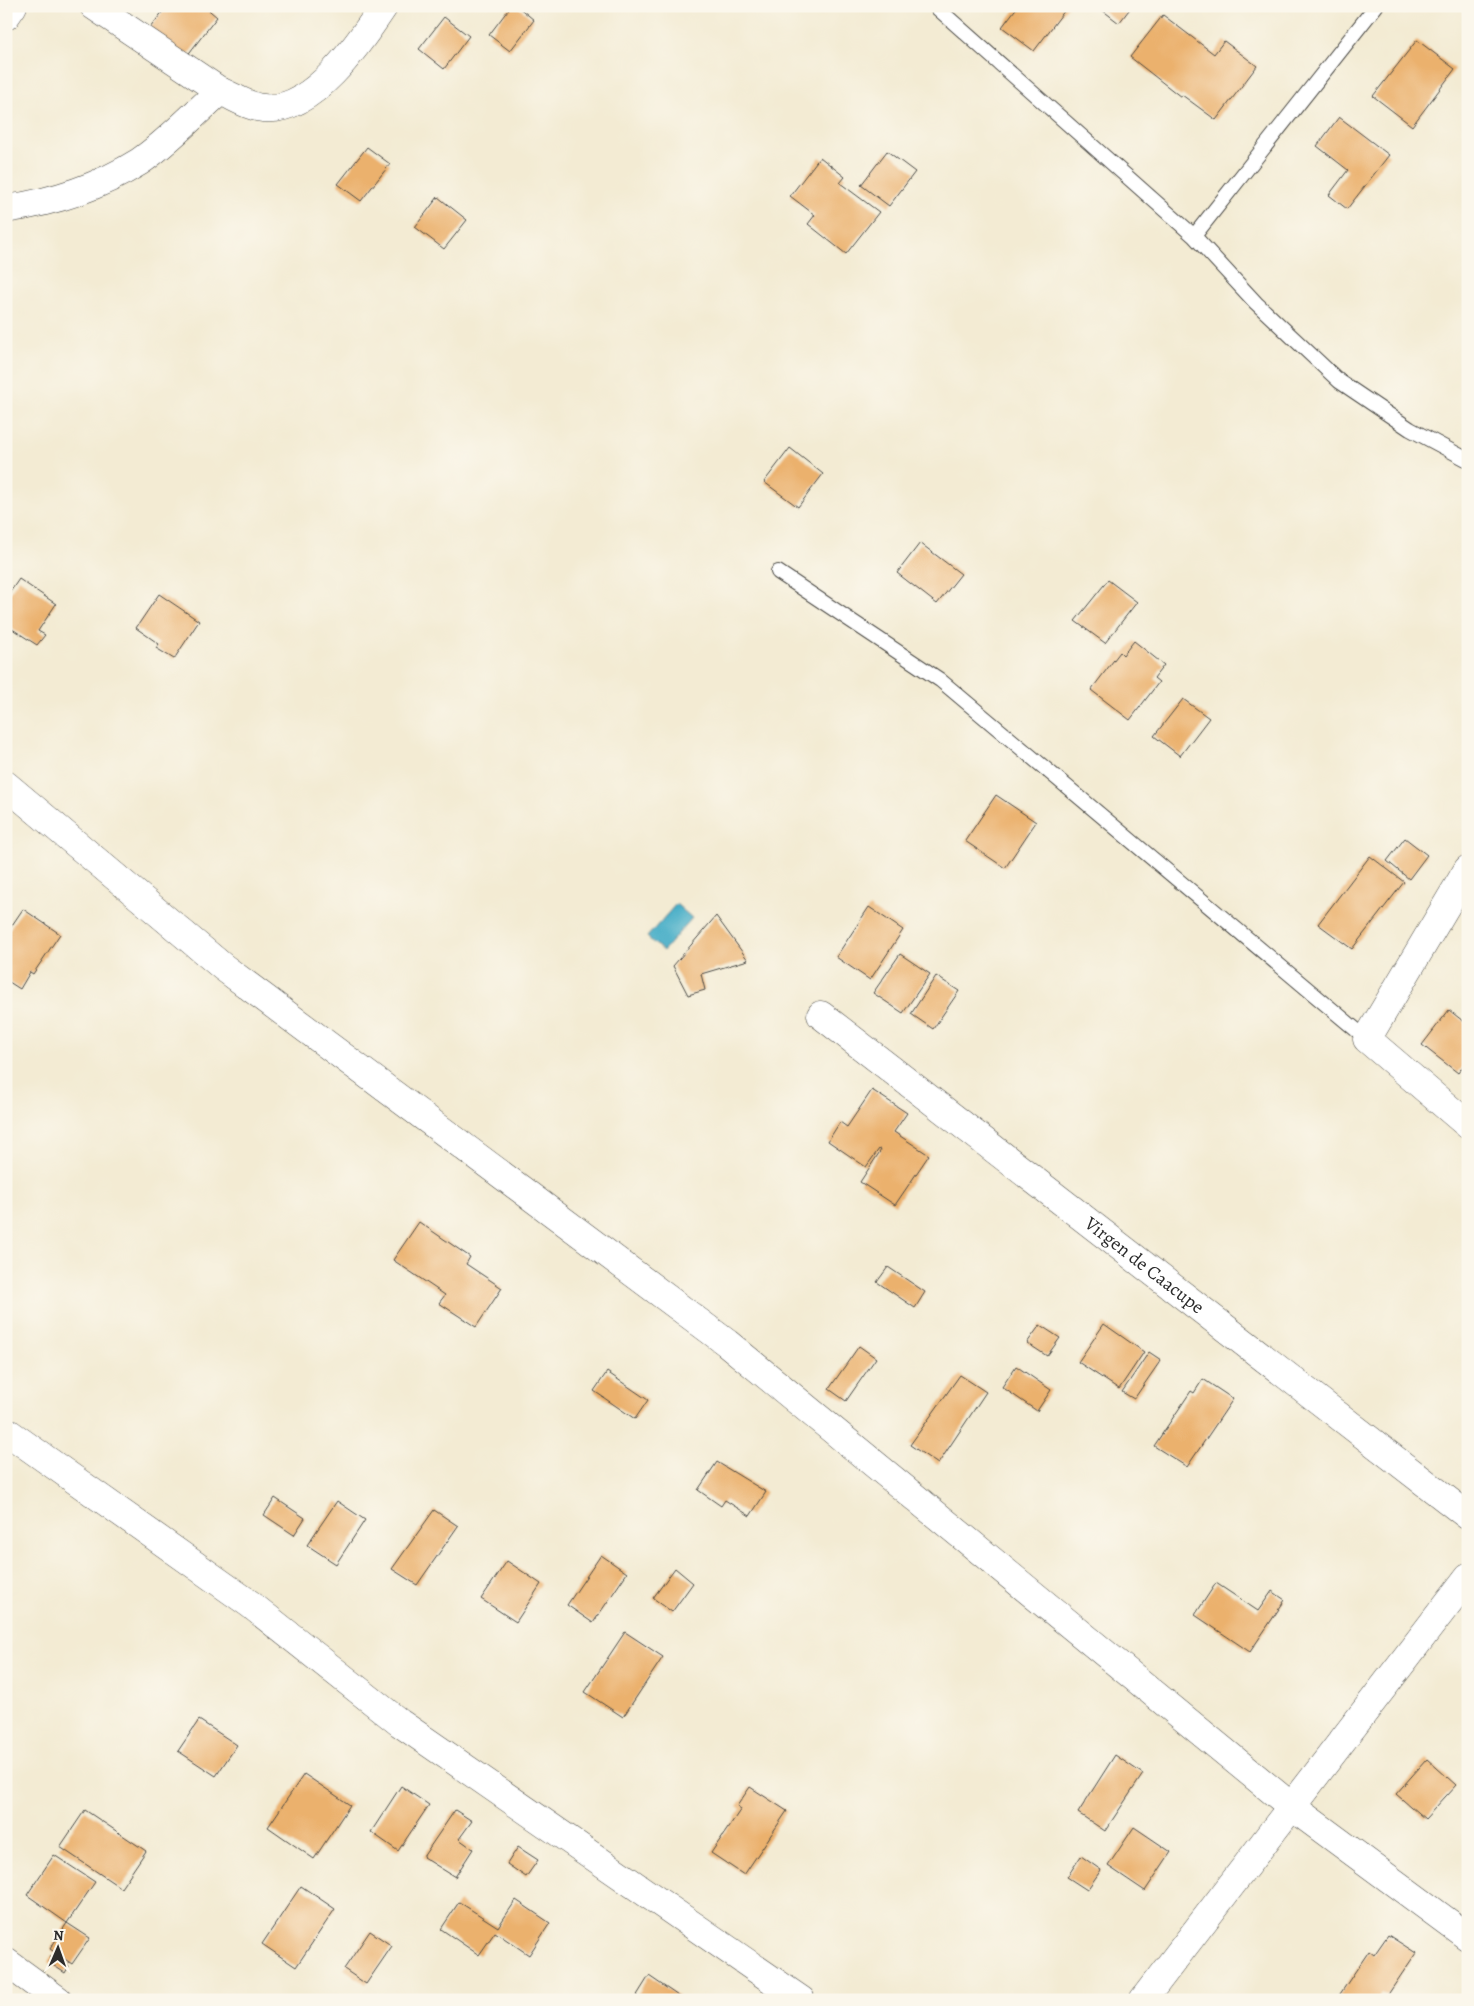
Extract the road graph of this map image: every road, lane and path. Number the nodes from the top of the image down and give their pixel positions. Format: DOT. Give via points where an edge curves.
graph roads {
  1 [pos="13,6"];
  2 [pos="94,6"];
  3 [pos="384,6"];
  4 [pos="935,6"];
  5 [pos="1376,6"];
  6 [pos="6,16"];
  7 [pos="220,91"];
  8 [pos="6,209"];
  9 [pos="1194,236"];
  10 [pos="1468,460"];
  11 [pos="778,572"];
  12 [pos="6,785"];
  13 [pos="1468,869"];
  14 [pos="821,1015"];
  15 [pos="1367,1039"];
  16 [pos="1468,1125"];
  17 [pos="6,1431"];
  18 [pos="1464,1504"];
  19 [pos="1468,1577"];
  20 [pos="1292,1806"];
  21 [pos="1468,1937"];
  22 [pos="6,1962"];
  23 [pos="58,2000"];
  24 [pos="801,2000"];
  25 [pos="1143,2000"];
  1 -- 6 [label="street"];
  2 -- 7 [label="street"];
  3 -- 7 [label="street" via="344,60 296,102 279,108 261,108"];
  4 -- 9 [label="lane"];
  5 -- 9 [label="lane"];
  7 -- 8 [label="street" via="141,161 111,178 80,191"];
  9 -- 10 [label="lane" via="1256,303 1339,381 1410,429"];
  11 -- 15 [label="lane" via="940,680"];
  12 -- 20 [label="street" via="223,967 727,1343"];
  13 -- 15 [label="street"];
  14 -- 18 [label="street, Virgen de Caacupe"];
  15 -- 16 [label="street"];
  17 -- 24 [label="street" via="250,1604 400,1723"];
  19 -- 20 [label="street"];
  20 -- 21 [label="street"];
  20 -- 25 [label="street"];
  22 -- 23 [label="street"];
}
